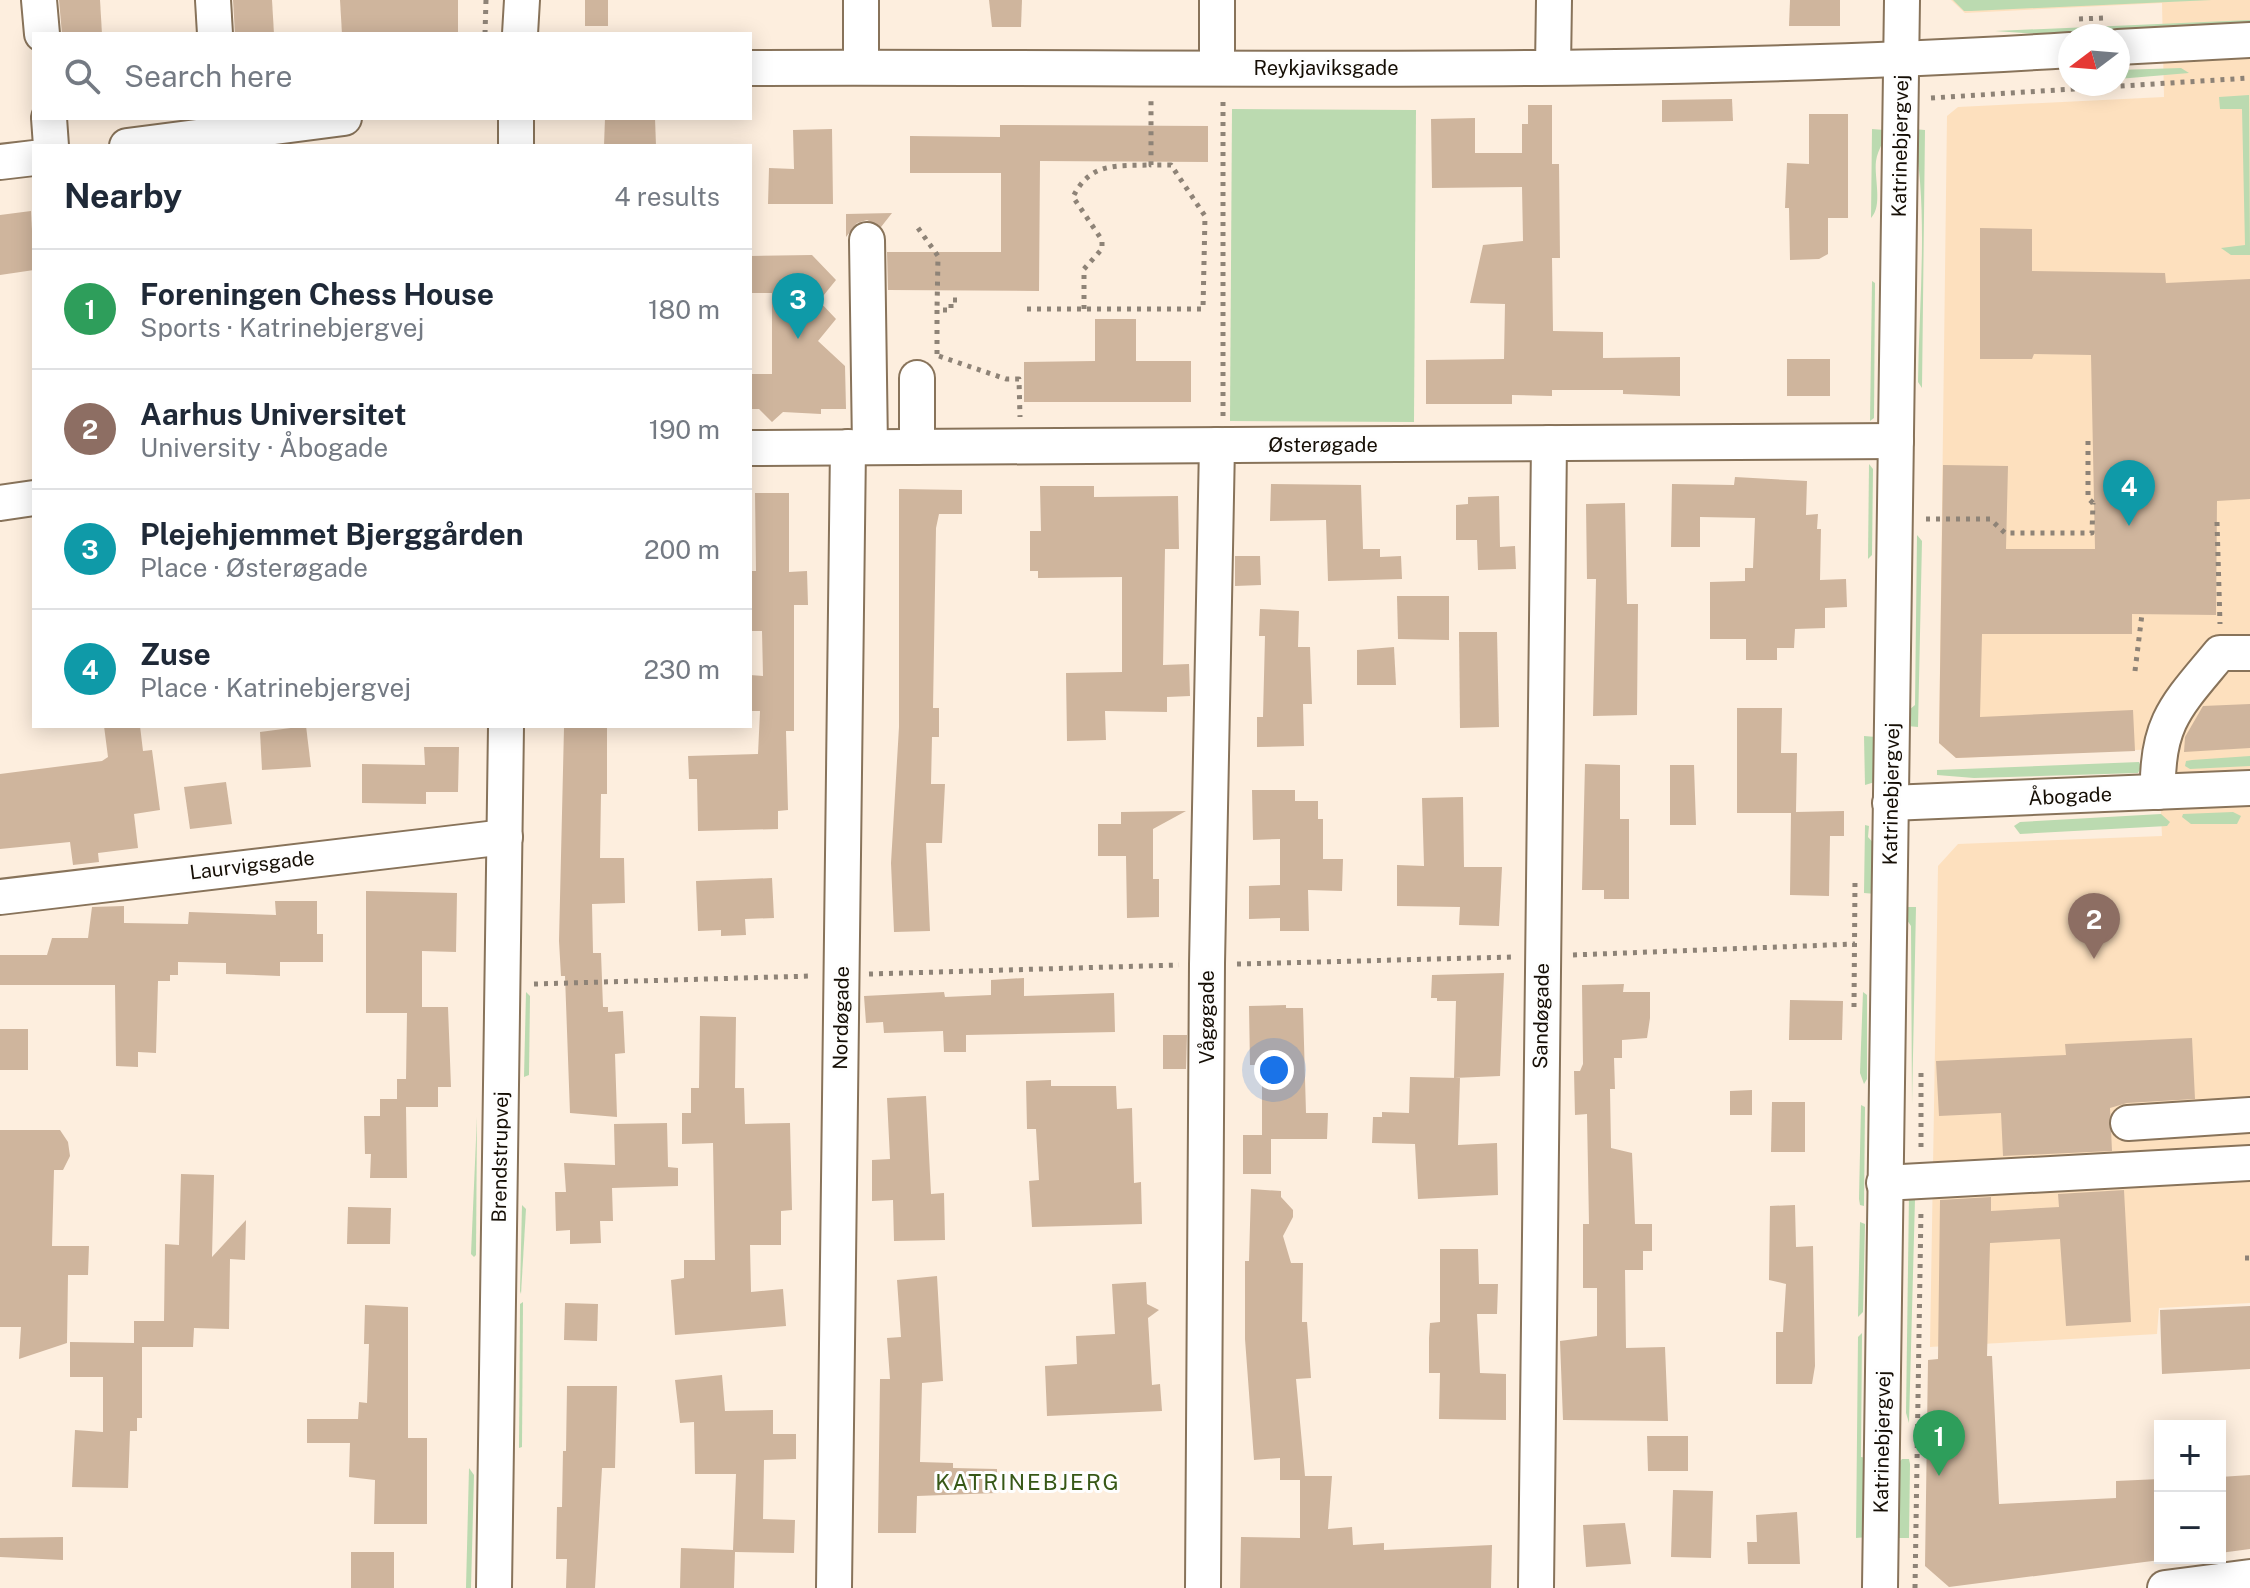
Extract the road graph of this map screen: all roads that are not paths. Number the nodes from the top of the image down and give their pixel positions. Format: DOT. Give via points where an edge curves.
graph roads {
  1 [pos="39,0"];
  2 [pos="213,0"];
  3 [pos="522,0"];
  4 [pos="861,0"];
  5 [pos="1217,0"];
  6 [pos="1554,0"];
  7 [pos="1902,0"];
  8 [pos="42,32"];
  9 [pos="215,32"];
  10 [pos="520,32"];
  11 [pos="2250,40"];
  12 [pos="2130,46"];
  13 [pos="2058,51"];
  14 [pos="1902,60"];
  15 [pos="861,67"];
  16 [pos="1553,67"];
  17 [pos="752,68"];
  18 [pos="1220,69"];
  19 [pos="49,120"];
  20 [pos="313,120"];
  21 [pos="516,120"];
  22 [pos="221,126"];
  23 [pos="51,144"];
  24 [pos="136,144"];
  25 [pos="516,144"];
  26 [pos="32,158"];
  27 [pos="0,162"];
  28 [pos="867,240"];
  29 [pos="927,367"];
  30 [pos="1896,441"];
  31 [pos="1549,443"];
  32 [pos="1220,445"];
  33 [pos="859,447"];
  34 [pos="917,447"];
  35 [pos="752,448"];
  36 [pos="32,498"];
  37 [pos="0,503"];
  38 [pos="2235,653"];
  39 [pos="506,728"];
  40 [pos="2250,788"];
  41 [pos="2158,792"];
  42 [pos="1890,803"];
  43 [pos="505,837"];
  44 [pos="0,897"];
  45 [pos="2250,1115"];
  46 [pos="2128,1123"];
  47 [pos="2250,1163"];
  48 [pos="1884,1183"];
  49 [pos="2250,1577"];
  50 [pos="494,1588"];
  51 [pos="834,1588"];
  52 [pos="1203,1588"];
  53 [pos="1536,1588"];
  54 [pos="1880,1588"];
  55 [pos="2165,1588"];
  1 -- 8 [label="street"];
  2 -- 9 [label="street"];
  3 -- 10 [label="street"];
  4 -- 15 [label="street"];
  5 -- 18 [label="street"];
  6 -- 16 [label="street"];
  7 -- 14 [label="street, Katrinebjergvej"];
  11 -- 12 [label="street"];
  13 -- 14 [label="street, Reykjaviksgade"];
  14 -- 16 [label="street, Reykjaviksgade"];
  14 -- 30 [label="street, Katrinebjergvej"];
  15 -- 17 [label="street, Reykjaviksgade"];
  15 -- 18 [label="street, Reykjaviksgade"];
  16 -- 18 [label="street, Reykjaviksgade"];
  19 -- 23 [label="street"];
  20 -- 22 [label="street"];
  21 -- 25 [label="street"];
  22 -- 24 [label="street"];
  26 -- 27 [label="street"];
  28 -- 33 [label="street, Nordøgade"];
  29 -- 34 [label="street"];
  30 -- 31 [label="street, Østerøgade"];
  30 -- 42 [label="street, Katrinebjergvej"];
  31 -- 32 [label="street, Østerøgade"];
  31 -- 53 [label="street, Sandøgade"];
  32 -- 34 [label="street, Østerøgade"];
  32 -- 52 [label="street, Vågøgade" via="1207,980"];
  33 -- 34 [label="street, Østerøgade"];
  33 -- 35 [label="street, Østerøgade"];
  33 -- 51 [label="street, Nordøgade"];
  36 -- 37 [label="street"];
  38 -- 41 [label="street" via="2173,710 2157,755"];
  39 -- 43 [label="street, Brendstrupvej"];
  40 -- 41 [label="street, Åbogade"];
  41 -- 42 [label="street, Åbogade"];
  42 -- 48 [label="street, Katrinebjergvej"];
  43 -- 44 [label="street, Laurvigsgade"];
  43 -- 50 [label="street, Brendstrupvej"];
  45 -- 46 [label="street"];
  47 -- 48 [label="street"];
  48 -- 54 [label="street, Katrinebjergvej"];
  49 -- 55 [label="street"];
}
